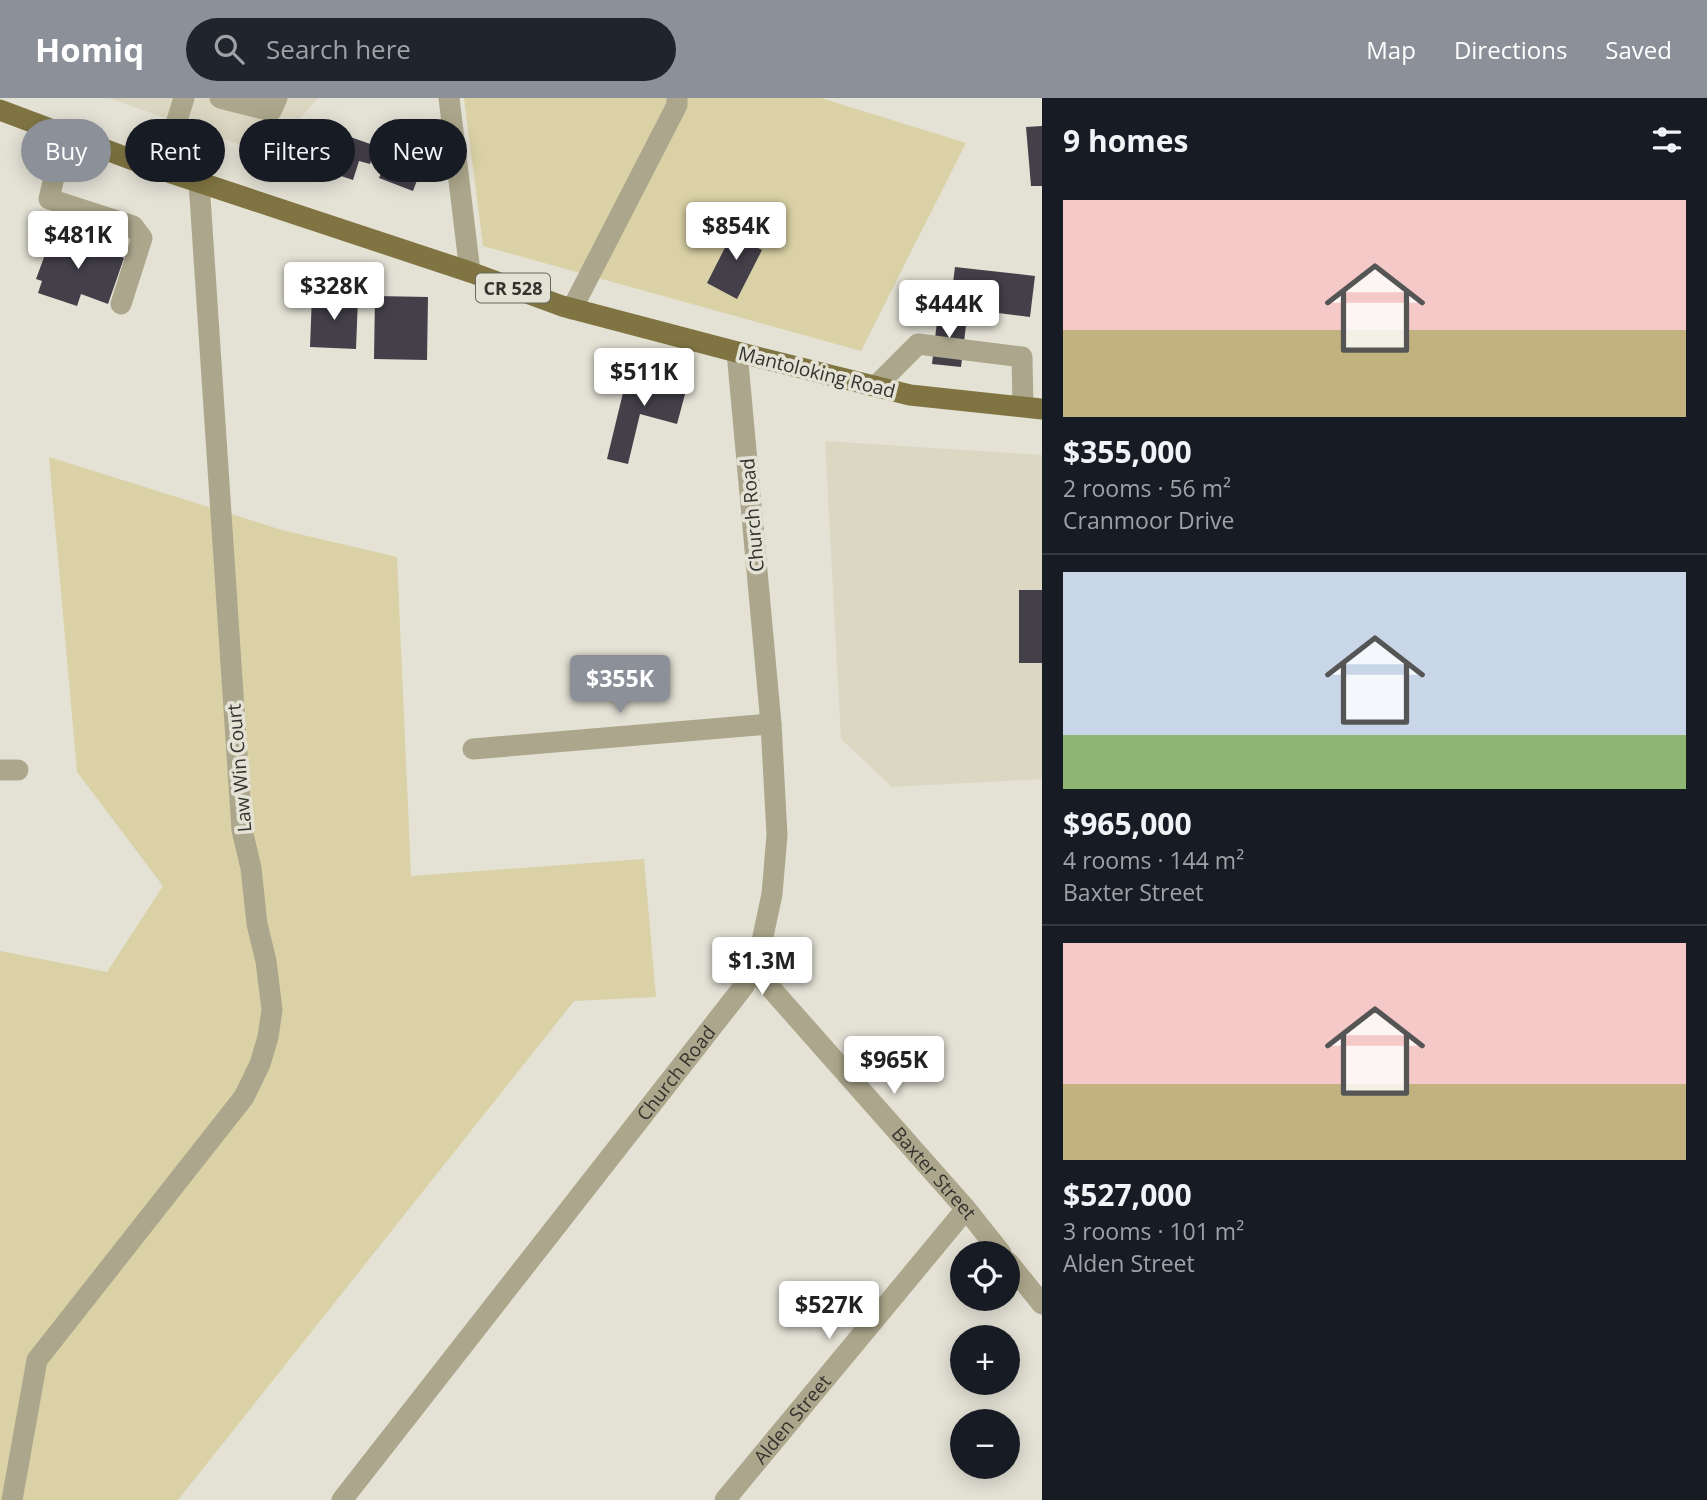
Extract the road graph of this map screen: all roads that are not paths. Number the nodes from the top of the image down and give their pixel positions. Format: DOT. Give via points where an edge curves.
graph roads {
  1 [pos="184,98"];
  2 [pos="220,98"];
  3 [pos="277,98"];
  4 [pos="449,98"];
  5 [pos="677,98"];
  6 [pos="0,110"];
  7 [pos="24,119"];
  8 [pos="177,119"];
  9 [pos="54,182"];
  10 [pos="199,182"];
  11 [pos="470,272"];
  12 [pos="121,304"];
  13 [pos="572,309"];
  14 [pos="737,352"];
  15 [pos="1032,357"];
  16 [pos="876,386"];
  17 [pos="1032,407"];
  18 [pos="771,724"];
  19 [pos="473,749"];
  20 [pos="752,967"];
  21 [pos="966,1209"];
  22 [pos="991,1241"];
  23 [pos="1020,1277"];
  24 [pos="1042,1304"];
  25 [pos="12,1500"];
  26 [pos="342,1500"];
  27 [pos="725,1500"];
  1 -- 8 [label="street"];
  2 -- 3 [label="street" via="271,111"];
  4 -- 11 [label="street"];
  5 -- 13 [label="street"];
  6 -- 7 [label="main road, Mantoloking Road / CR 528"];
  9 -- 12 [label="street" via="50,199 133,226 142,238"];
  10 -- 11 [label="main road, Mantoloking Road / CR 528"];
  10 -- 25 [label="street, Law Win Court" via="242,830 272,1010 260,1064 244,1097 37,1360"];
  11 -- 13 [label="main road, Mantoloking Road / CR 528"];
  13 -- 14 [label="main road, Mantoloking Road / CR 528"];
  14 -- 16 [label="main road, Mantoloking Road / CR 528"];
  14 -- 18 [label="street, Church Road"];
  15 -- 16 [label="street" via="918,344"];
  15 -- 17 [label="street"];
  16 -- 17 [label="main road, Mantoloking Road / CR 528" via="910,395"];
  18 -- 19 [label="street"];
  18 -- 20 [label="street, Church Road" via="777,835 761,946"];
  20 -- 21 [label="street, Baxter Street"];
  20 -- 26 [label="street, Church Road" via="744,986"];
  21 -- 22 [label="street, Baxter Street"];
  21 -- 27 [label="street, Alden Street"];
  23 -- 24 [label="street"];
}
